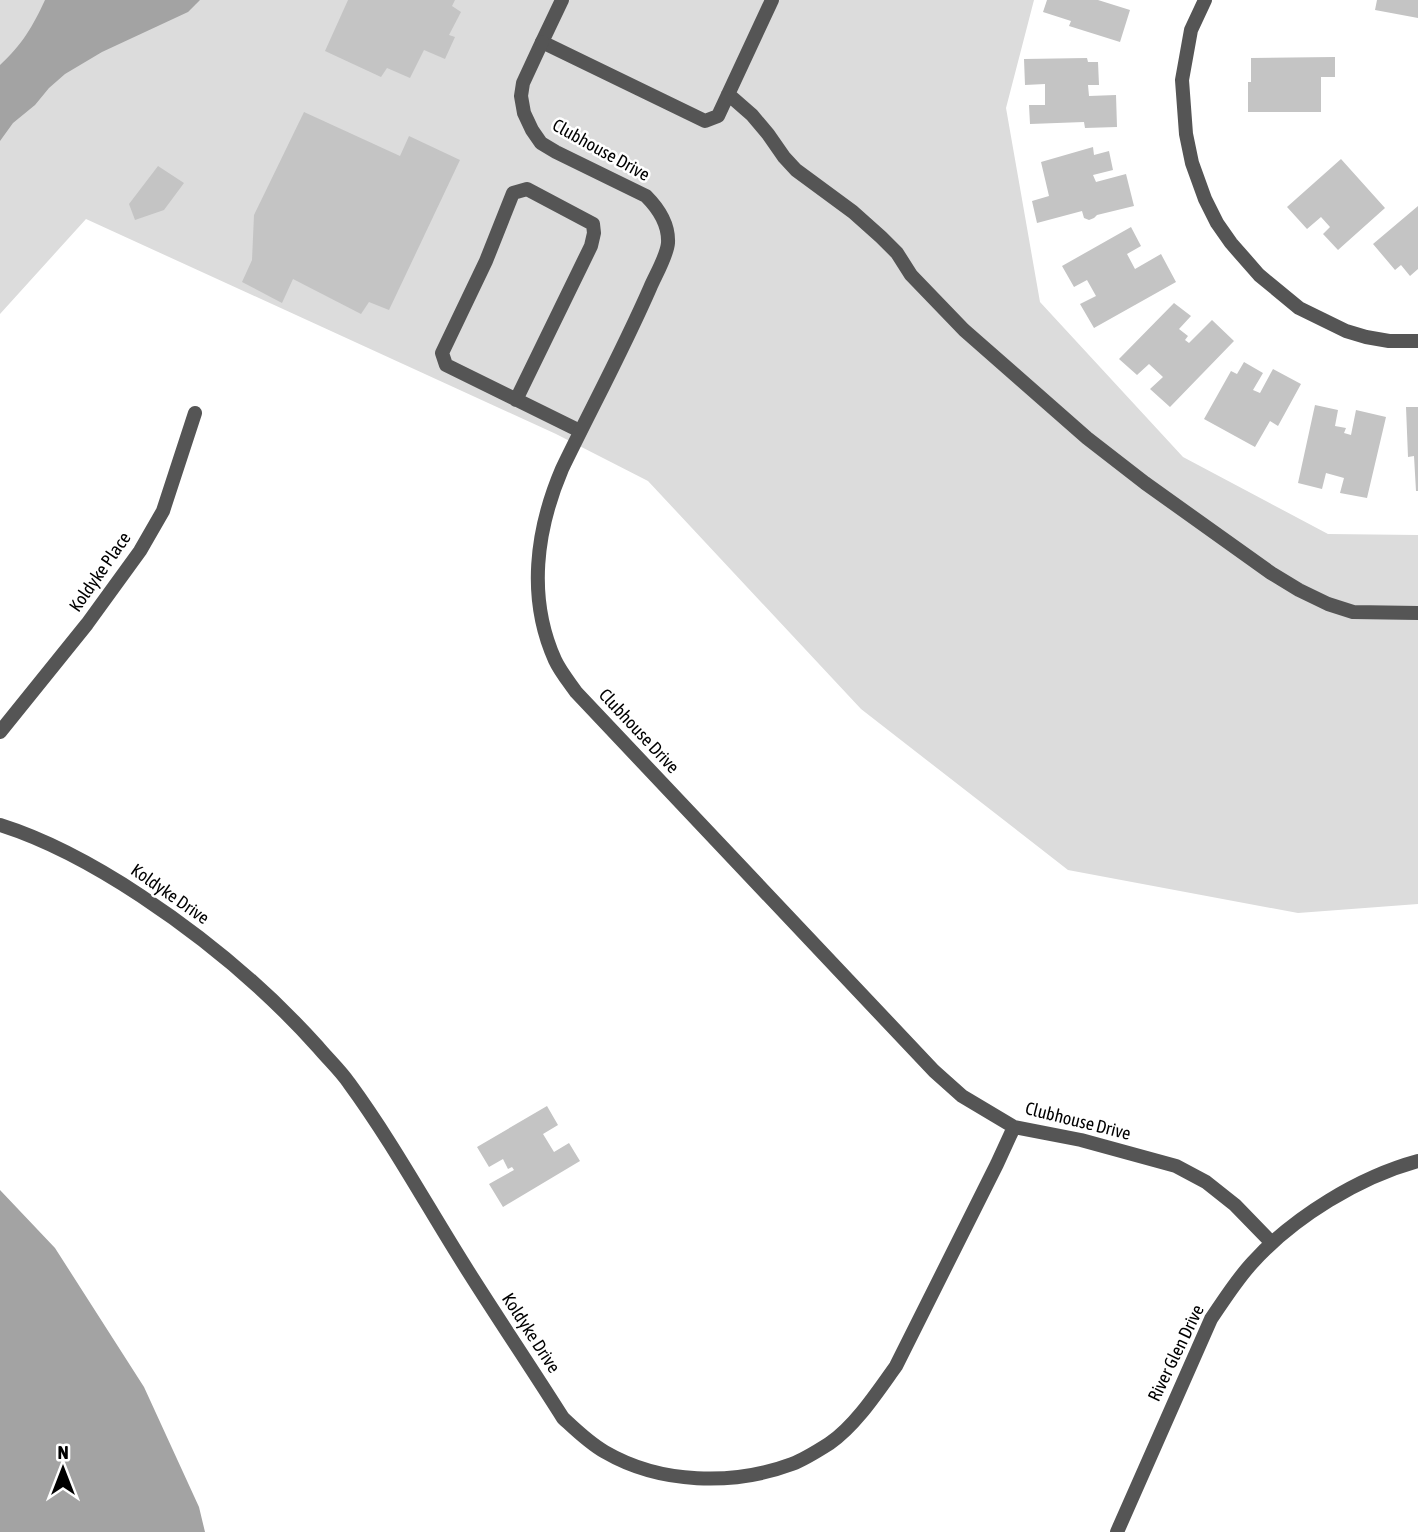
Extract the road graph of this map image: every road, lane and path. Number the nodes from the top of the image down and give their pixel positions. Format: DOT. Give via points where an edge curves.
graph roads {
  1 [pos="562,0"];
  2 [pos="772,0"];
  3 [pos="1205,0"];
  4 [pos="542,41"];
  5 [pos="728,94"];
  6 [pos="1418,341"];
  7 [pos="516,400"];
  8 [pos="195,413"];
  9 [pos="580,431"];
  10 [pos="1418,613"];
  11 [pos="0,732"];
  12 [pos="0,825"];
  13 [pos="1014,1127"];
  14 [pos="1418,1161"];
  15 [pos="1272,1243"];
  16 [pos="1117,1532"];
  1 -- 4 [label="street, Clubhouse Drive"];
  2 -- 5 [label="street"];
  3 -- 6 [label="street" via="1191,30 1182,80 1192,163 1217,223 1259,275 1299,308 1366,337"];
  4 -- 5 [label="street" via="705,121 718,116"];
  4 -- 9 [label="street, Clubhouse Drive" via="521,96 532,130 541,143 556,152 646,196 667,232 668,246 642,306"];
  5 -- 10 [label="street" via="752,115 796,170 853,212 897,253 911,275 964,330 1145,483 1271,573 1328,604 1353,611"];
  7 -- 7 [label="street" via="446,365 442,353 513,193 527,189 593,224 594,233"];
  7 -- 9 [label="street"];
  8 -- 11 [label="street, Koldyke Place" via="163,511 140,551"];
  9 -- 13 [label="street, Clubhouse Drive" via="552,492 539,553 537,587 543,630 556,663 576,692 933,1071 962,1096"];
  12 -- 13 [label="street, Koldyke Drive" via="78,857 175,918 290,1015 348,1081 563,1418 605,1452 638,1467 697,1479 728,1478 794,1463 832,1442 896,1366"];
  13 -- 15 [label="street, Clubhouse Drive" via="1176,1166 1235,1205"];
  14 -- 15 [label="street, River Glen Drive" via="1340,1193"];
  15 -- 16 [label="street, River Glen Drive" via="1252,1262 1211,1319"];
}
